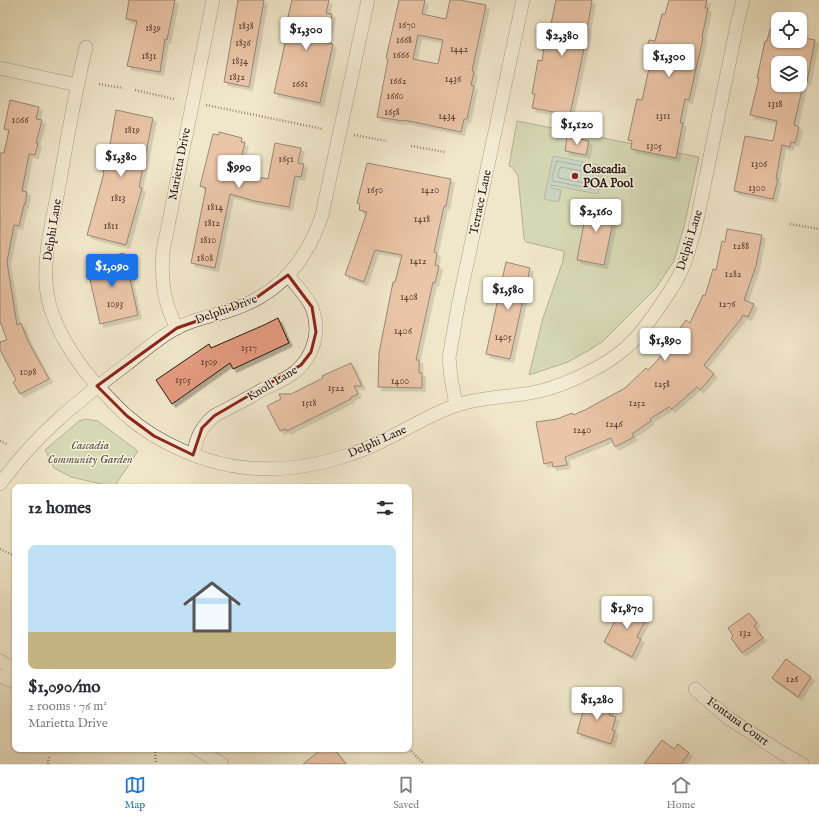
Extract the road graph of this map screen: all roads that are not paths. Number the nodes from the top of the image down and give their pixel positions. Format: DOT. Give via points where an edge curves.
graph roads {
  1 [pos="213,0"];
  2 [pos="368,0"];
  3 [pos="523,0"];
  4 [pos="743,0"];
  5 [pos="86,47"];
  6 [pos="0,68"];
  7 [pos="77,85"];
  8 [pos="288,275"];
  9 [pos="177,328"];
  10 [pos="97,386"];
  11 [pos="456,405"];
  12 [pos="193,454"];
  13 [pos="0,484"];
  14 [pos="0,661"];
  15 [pos="12,668"];
  16 [pos="0,676"];
  17 [pos="12,681"];
  18 [pos="695,689"];
  19 [pos="202,752"];
  20 [pos="222,764"];
  21 [pos="802,764"];
  1 -- 9 [label="street, Marietta Drive" via="163,251 164,293 169,313"];
  2 -- 8 [label="street, Delphi Drive" via="322,215 308,248"];
  3 -- 11 [label="street, Terrace Lane" via="451,347 450,368"];
  4 -- 11 [label="street, Delphi Lane" via="693,236 683,268 645,329 629,346 610,360 566,383 541,391"];
  5 -- 7 [label="street, Delphi Lane"];
  6 -- 7 [label="street"];
  7 -- 10 [label="street, Delphi Lane" via="47,252 46,285 52,312 72,353"];
  8 -- 9 [label="street, Delphi Drive" via="264,295 249,303"];
  8 -- 12 [label="street, Knoll Lane" via="313,311 316,332 311,352 294,372 214,416 197,437"];
  9 -- 10 [label="street, Delphi Drive"];
  10 -- 12 [label="street, Delphi Lane" via="127,416 154,436"];
  10 -- 13 [label="street, Delphi Drive" via="46,430"];
  11 -- 12 [label="street, Delphi Lane" via="373,445 317,463 285,468 248,468"];
  14 -- 15 [label="street"];
  16 -- 17 [label="street"];
  18 -- 21 [label="street, Fontana Court" via="728,718"];
  19 -- 20 [label="street"];
}
